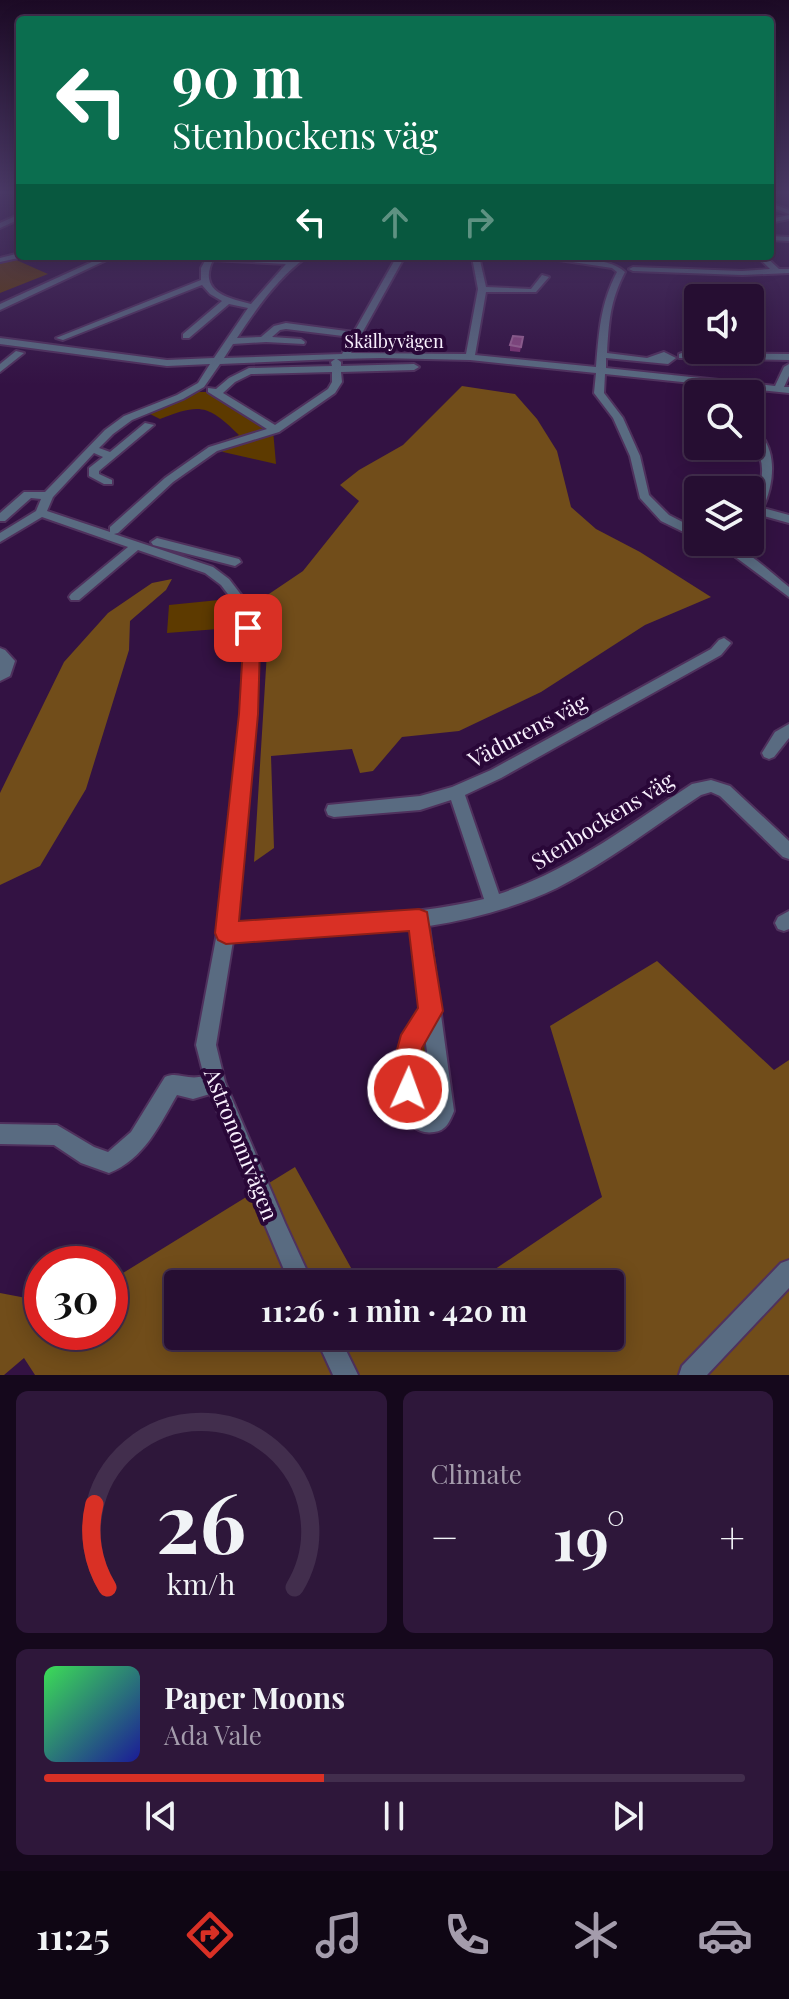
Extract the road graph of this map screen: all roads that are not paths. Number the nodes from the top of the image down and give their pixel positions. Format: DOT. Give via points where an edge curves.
graph roads {
  1 [pos="102,260"];
  2 [pos="208,260"];
  3 [pos="259,260"];
  4 [pos="296,260"];
  5 [pos="399,260"];
  6 [pos="475,260"];
  7 [pos="568,260"];
  8 [pos="765,260"];
  9 [pos="292,262"];
  10 [pos="633,269"];
  11 [pos="789,271"];
  12 [pos="777,272"];
  13 [pos="545,277"];
  14 [pos="204,282"];
  15 [pos="482,289"];
  16 [pos="227,301"];
  17 [pos="0,307"];
  18 [pos="253,307"];
  19 [pos="355,335"];
  20 [pos="186,336"];
  21 [pos="60,338"];
  22 [pos="266,339"];
  23 [pos="0,341"];
  24 [pos="231,341"];
  25 [pos="301,342"];
  26 [pos="19,353"];
  27 [pos="601,355"];
  28 [pos="682,356"];
  29 [pos="470,357"];
  30 [pos="789,357"];
  31 [pos="648,361"];
  32 [pos="217,362"];
  33 [pos="340,362"];
  34 [pos="414,367"];
  35 [pos="789,367"];
  36 [pos="0,369"];
  37 [pos="599,371"];
  38 [pos="700,380"];
  39 [pos="201,385"];
  40 [pos="764,386"];
  41 [pos="784,388"];
  42 [pos="218,393"];
  43 [pos="149,425"];
  44 [pos="275,430"];
  45 [pos="92,449"];
  46 [pos="764,450"];
  47 [pos="111,456"];
  48 [pos="108,482"];
  49 [pos="764,489"];
  50 [pos="48,496"];
  51 [pos="764,512"];
  52 [pos="41,513"];
  53 [pos="1,518"];
  54 [pos="789,519"];
  55 [pos="684,528"];
  56 [pos="111,532"];
  57 [pos="0,538"];
  58 [pos="137,545"];
  59 [pos="747,556"];
  60 [pos="235,562"];
  61 [pos="789,593"];
  62 [pos="75,597"];
  63 [pos="724,643"];
  64 [pos="0,653"];
  65 [pos="0,676"];
  66 [pos="789,730"];
  67 [pos="769,753"];
  68 [pos="456,792"];
  69 [pos="334,810"];
  70 [pos="789,852"];
  71 [pos="494,903"];
  72 [pos="419,920"];
  73 [pos="226,933"];
  74 [pos="430,1011"];
  75 [pos="215,1082"];
  76 [pos="0,1134"];
  77 [pos="295,1270"];
  78 [pos="789,1271"];
  79 [pos="334,1350"];
  80 [pos="346,1375"];
  81 [pos="691,1375"];
  1 -- 17 [label="street"];
  2 -- 14 [label="street"];
  3 -- 9 [label="street"];
  4 -- 9 [label="street"];
  5 -- 19 [label="street"];
  6 -- 15 [label="street"];
  7 -- 27 [label="street" via="614,266 621,272 605,313"];
  8 -- 12 [label="street"];
  9 -- 18 [label="street"];
  10 -- 12 [label="street"];
  11 -- 12 [label="street"];
  13 -- 15 [label="street" via="531,291"];
  14 -- 16 [label="street"];
  14 -- 21 [label="street"];
  15 -- 29 [label="street"];
  16 -- 18 [label="street"];
  16 -- 20 [label="street"];
  18 -- 24 [label="street"];
  19 -- 22 [label="street" via="286,326"];
  19 -- 33 [label="street"];
  22 -- 24 [label="street"];
  22 -- 25 [label="street"];
  23 -- 32 [label="street, Skälbyvägen" via="167,363"];
  24 -- 32 [label="street"];
  26 -- 36 [label="street"];
  27 -- 31 [label="street"];
  27 -- 37 [label="street"];
  28 -- 30 [label="street"];
  29 -- 33 [label="street, Skälbyvägen"];
  29 -- 37 [label="street, Skälbyvägen"];
  32 -- 33 [label="street, Skälbyvägen"];
  32 -- 39 [label="street"];
  33 -- 34 [label="street"];
  33 -- 42 [label="street" via="249,371"];
  33 -- 44 [label="street" via="332,391"];
  35 -- 41 [label="street"];
  37 -- 38 [label="street, Skälbyvägen"];
  37 -- 55 [label="street" via="599,393 618,418 635,456 644,496 665,518"];
  39 -- 42 [label="street"];
  39 -- 45 [label="street" via="128,418"];
  40 -- 41 [label="street, Skälbyvägen"];
  42 -- 44 [label="street"];
  43 -- 47 [label="street"];
  44 -- 56 [label="street" via="213,449"];
  45 -- 47 [label="street"];
  45 -- 50 [label="street"];
  46 -- 49 [label="street" via="769,474"];
  47 -- 48 [label="street" via="93,470 94,476"];
  50 -- 52 [label="street"];
  50 -- 53 [label="street" via="28,494"];
  51 -- 54 [label="street"];
  52 -- 56 [label="street, Astronomivägen"];
  52 -- 57 [label="street"];
  56 -- 58 [label="street, Astronomivägen"];
  56 -- 60 [label="street"];
  58 -- 62 [label="street"];
  58 -- 73 [label="street, Astronomivägen" via="209,570 246,609 251,646 248,714"];
  59 -- 61 [label="street"];
  63 -- 68 [label="street, Vädurens väg" via="586,725"];
  64 -- 65 [label="street" via="8,661"];
  66 -- 67 [label="street"];
  68 -- 69 [label="street, Vädurens väg" via="420,803"];
  68 -- 71 [label="street"];
  70 -- 71 [label="street, Stenbockens väg" via="725,791 711,786 697,789 574,868"];
  71 -- 72 [label="street, Stenbockens väg"];
  72 -- 73 [label="street, Stenbockens väg"];
  72 -- 74 [label="street"];
  73 -- 75 [label="street, Astronomivägen" via="206,1045"];
  74 -- 74 [label="street" via="410,1044 405,1068 410,1109 422,1123 437,1122 444,1111"];
  75 -- 76 [label="street" via="193,1089 172,1084 132,1148 109,1163 57,1135"];
  75 -- 77 [label="street, Astronomivägen"];
  78 -- 81 [label="street"];
  79 -- 80 [label="street"];
}
